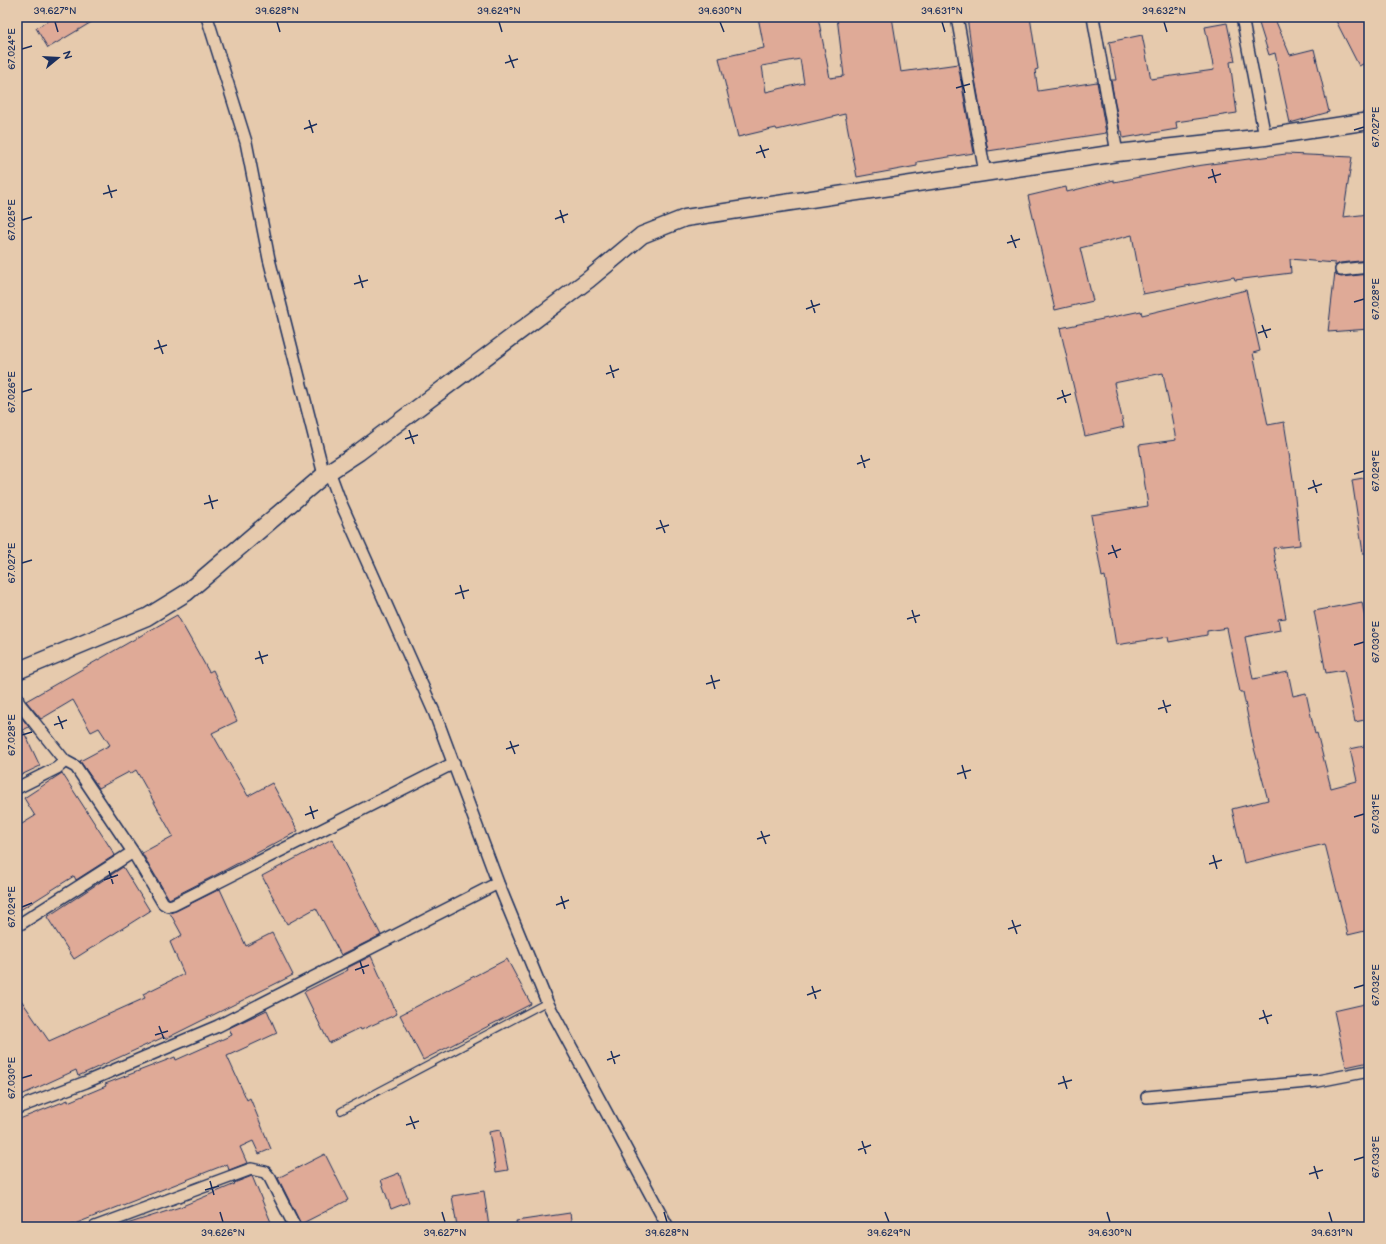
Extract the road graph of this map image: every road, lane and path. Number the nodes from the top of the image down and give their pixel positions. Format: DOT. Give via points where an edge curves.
graph roads {
  1 [pos="207,17"];
  2 [pos="957,17"];
  3 [pos="1093,17"];
  4 [pos="1242,17"];
  5 [pos="1369,121"];
  6 [pos="1265,137"];
  7 [pos="1117,153"];
  8 [pos="985,173"];
  9 [pos="1369,267"];
  10 [pos="1341,270"];
  11 [pos="326,473"];
  12 [pos="17,671"];
  13 [pos="17,697"];
  14 [pos="65,761"];
  15 [pos="454,763"];
  16 [pos="17,788"];
  17 [pos="134,852"];
  18 [pos="498,883"];
  19 [pos="17,926"];
  20 [pos="547,1002"];
  21 [pos="1369,1071"];
  22 [pos="1147,1097"];
  23 [pos="17,1108"];
  24 [pos="342,1111"];
  25 [pos="95,1227"];
  26 [pos="295,1227"];
  27 [pos="668,1227"];
  1 -- 11 [label="street" via="246,142 269,259"];
  2 -- 8 [label="street"];
  3 -- 7 [label="street"];
  4 -- 6 [label="street"];
  5 -- 6 [label="street"];
  6 -- 7 [label="street"];
  7 -- 8 [label="street"];
  8 -- 11 [label="street" via="685,218 642,234 588,280 359,452"];
  9 -- 10 [label="street"];
  11 -- 12 [label="street" via="180,597 147,617"];
  11 -- 15 [label="street" via="435,714"];
  13 -- 14 [label="street" via="18,702"];
  14 -- 16 [label="street" via="57,768"];
  14 -- 17 [label="street" via="76,767"];
  15 -- 17 [label="street" via="173,905 168,906 163,902"];
  15 -- 18 [label="street"];
  17 -- 19 [label="street"];
  18 -- 20 [label="street"];
  18 -- 23 [label="street" via="218,1026"];
  20 -- 24 [label="lane"];
  20 -- 27 [label="street"];
  21 -- 22 [label="street" via="1318,1081"];
  25 -- 26 [label="street" via="251,1169 264,1172 270,1178"];
}
